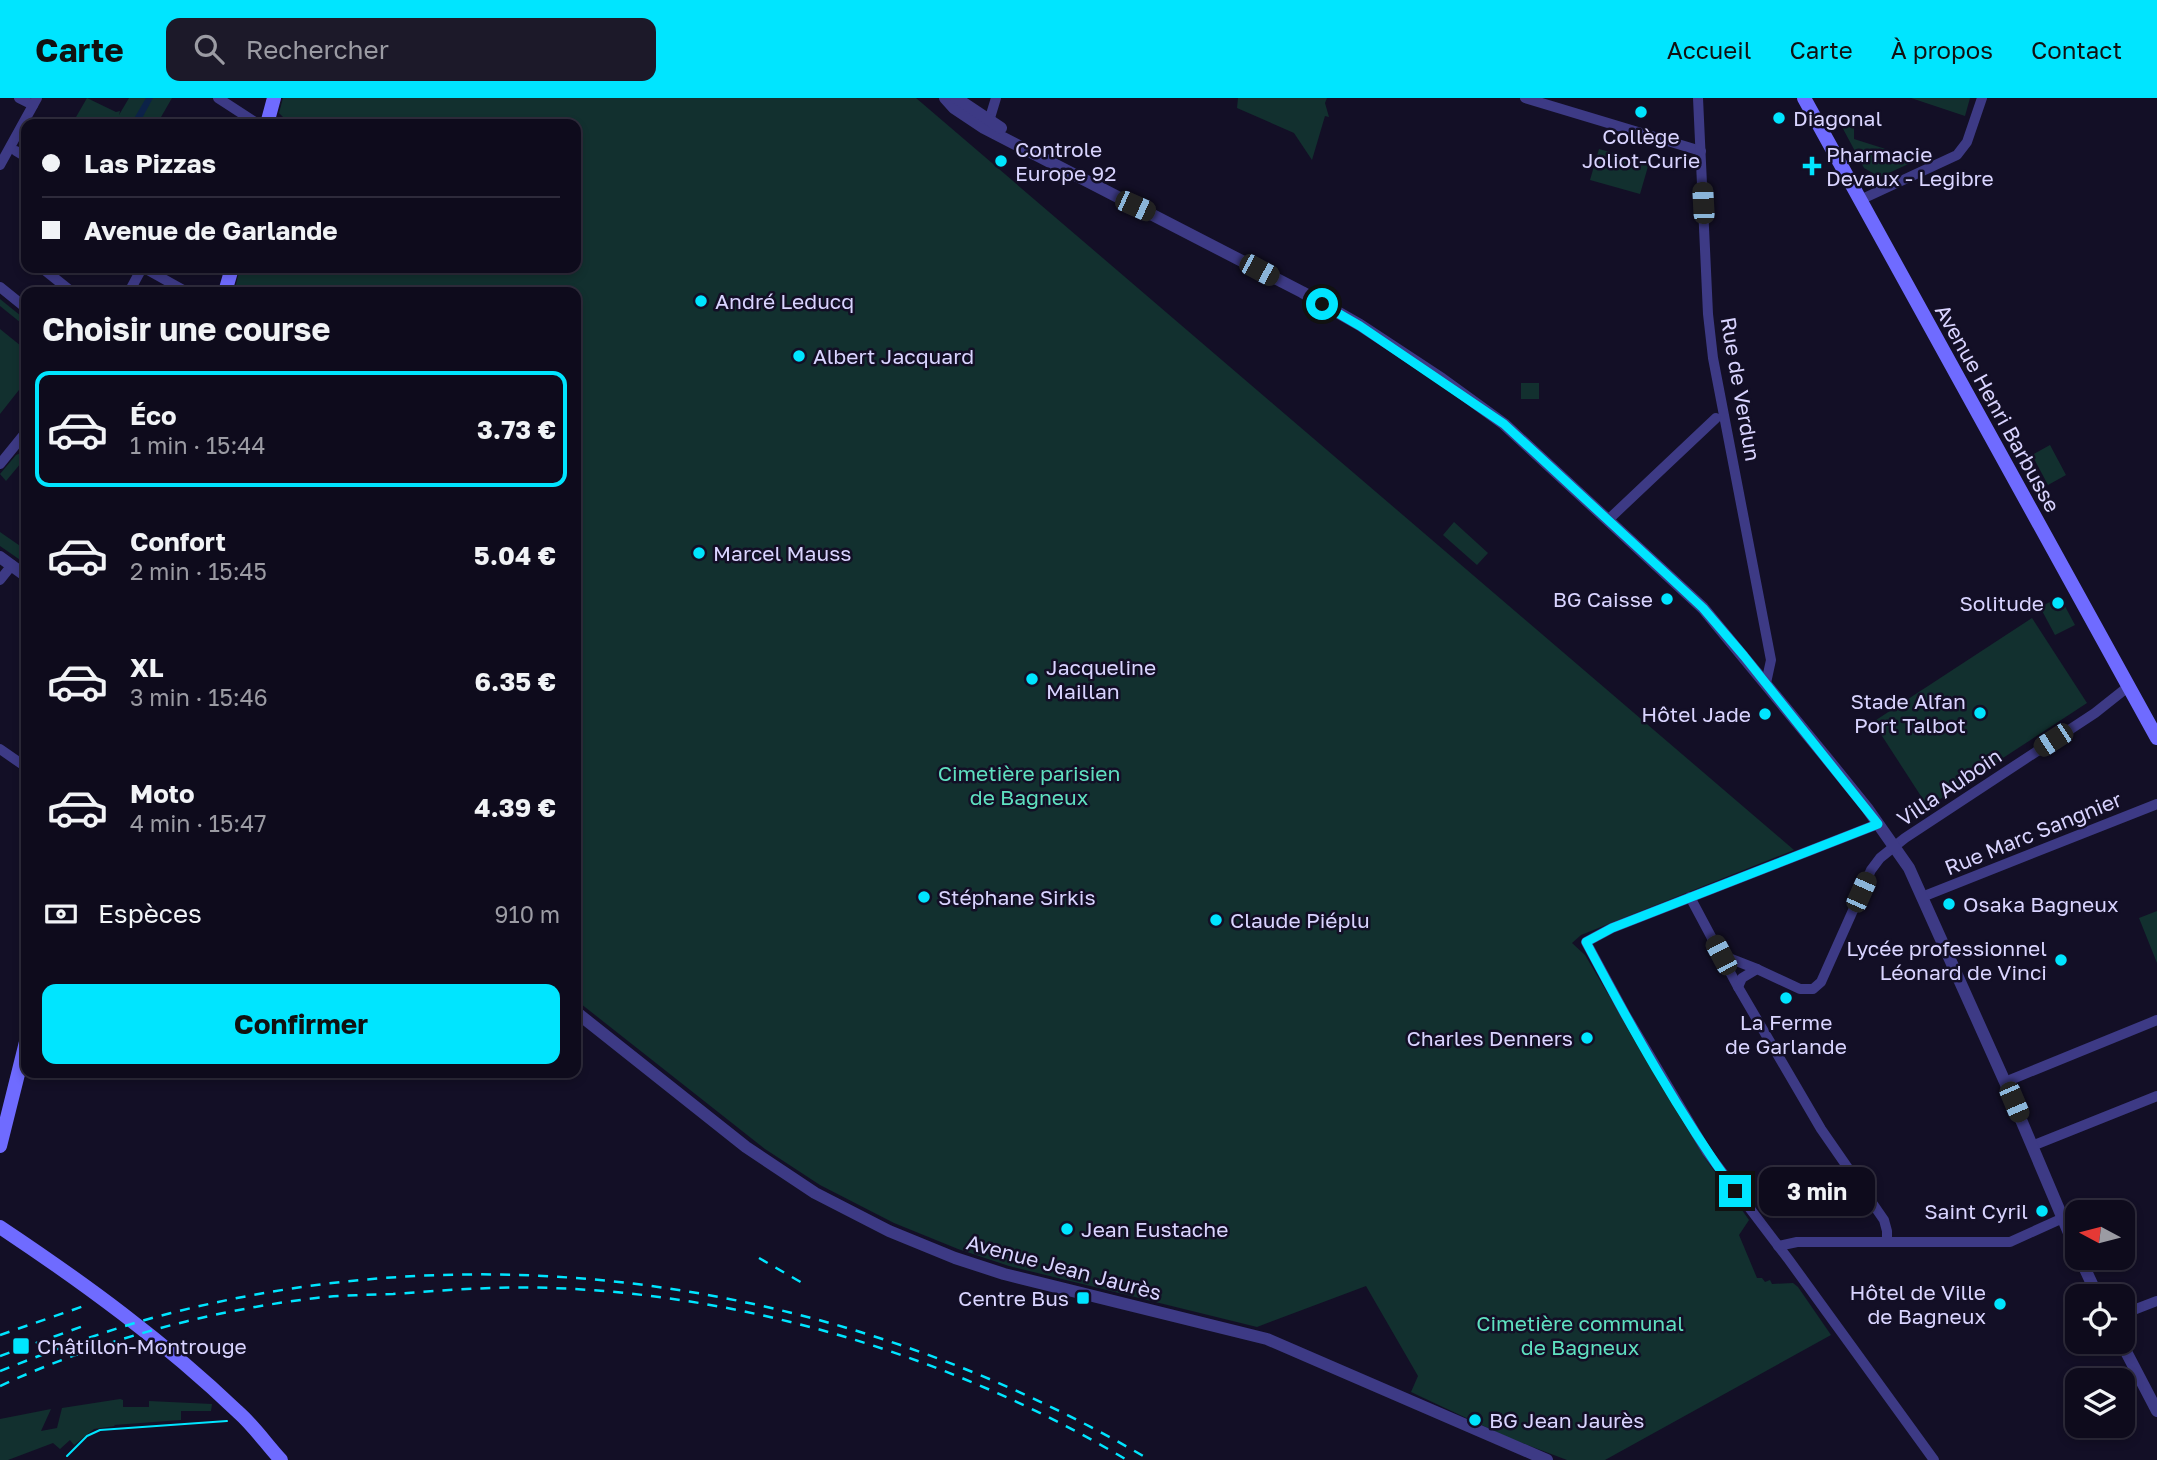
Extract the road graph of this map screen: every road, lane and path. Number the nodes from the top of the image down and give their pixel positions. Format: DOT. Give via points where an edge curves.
graph roads {
  1 [pos="19,98"];
  2 [pos="218,98"];
  3 [pos="274,98"];
  4 [pos="945,98"];
  5 [pos="956,98"];
  6 [pos="996,98"];
  7 [pos="1525,98"];
  8 [pos="1698,98"];
  9 [pos="1804,98"];
  10 [pos="1982,98"];
  11 [pos="35,102"];
  12 [pos="25,119"];
  13 [pos="250,119"];
  14 [pos="268,119"];
  15 [pos="989,121"];
  16 [pos="21,127"];
  17 [pos="16,151"];
  18 [pos="1701,151"];
  19 [pos="21,154"];
  20 [pos="0,164"];
  21 [pos="1860,200"];
  22 [pos="1153,214"];
  23 [pos="48,273"];
  24 [pos="152,273"];
  25 [pos="0,287"];
  26 [pos="66,287"];
  27 [pos="178,287"];
  28 [pos="21,304"];
  29 [pos="1716,418"];
  30 [pos="21,441"];
  31 [pos="0,464"];
  32 [pos="1608,520"];
  33 [pos="0,557"];
  34 [pos="12,565"];
  35 [pos="21,572"];
  36 [pos="0,580"];
  37 [pos="1766,682"];
  38 [pos="2129,686"];
  39 [pos="2157,738"];
  40 [pos="0,749"];
  41 [pos="21,764"];
  42 [pos="2157,804"];
  43 [pos="1878,824"];
  44 [pos="1894,849"];
  45 [pos="1690,897"];
  46 [pos="1922,897"];
  47 [pos="1721,955"];
  48 [pos="1757,969"];
  49 [pos="1738,987"];
  50 [pos="581,1016"];
  51 [pos="2157,1020"];
  52 [pos="21,1062"];
  53 [pos="2005,1082"];
  54 [pos="2157,1096"];
  55 [pos="0,1146"];
  56 [pos="2032,1146"];
  57 [pos="2063,1218"];
  58 [pos="2065,1223"];
  59 [pos="0,1227"];
  60 [pos="1887,1242"];
  61 [pos="1778,1246"];
  62 [pos="2157,1301"];
  63 [pos="2135,1309"];
  64 [pos="2128,1354"];
  65 [pos="2153,1396"];
  66 [pos="2157,1411"];
  67 [pos="281,1460"];
  68 [pos="1547,1460"];
  69 [pos="1934,1460"];
  1 -- 11 [label="street"];
  2 -- 13 [label="street"];
  3 -- 14 [label="main road"];
  4 -- 22 [label="street" via="984,128"];
  5 -- 15 [label="street"];
  6 -- 15 [label="street"];
  7 -- 18 [label="street"];
  8 -- 18 [label="street, Rue de Verdun"];
  9 -- 21 [label="main road, Avenue Henri Barbusse"];
  10 -- 21 [label="street" via="1967,142 1957,155"];
  11 -- 12 [label="street"];
  15 -- 22 [label="street"];
  16 -- 20 [label="street"];
  17 -- 19 [label="street"];
  18 -- 37 [label="street, Rue de Verdun" via="1713,358 1771,660"];
  21 -- 38 [label="main road, Avenue Henri Barbusse"];
  22 -- 32 [label="street" via="1310,297 1442,379 1504,424"];
  23 -- 26 [label="street"];
  24 -- 27 [label="street"];
  25 -- 28 [label="street"];
  29 -- 32 [label="street"];
  30 -- 31 [label="street"];
  32 -- 37 [label="street" via="1703,608"];
  33 -- 34 [label="street"];
  34 -- 35 [label="street"];
  34 -- 36 [label="street"];
  37 -- 43 [label="street"];
  38 -- 39 [label="main road, Avenue Henri Barbusse"];
  38 -- 44 [label="street, Villa Auboin"];
  40 -- 41 [label="street"];
  42 -- 46 [label="street, Rue Marc Sangnier"];
  43 -- 44 [label="street"];
  43 -- 45 [label="street"];
  44 -- 46 [label="street"];
  44 -- 48 [label="street, Villa Auboin" via="1871,870 1821,982 1813,989 1800,989"];
  45 -- 47 [label="street"];
  45 -- 61 [label="street" via="1586,942 1707,1152"];
  46 -- 53 [label="street"];
  47 -- 48 [label="street, Villa Auboin"];
  47 -- 49 [label="street"];
  48 -- 49 [label="street" via="1742,978"];
  49 -- 60 [label="street" via="1821,1129 1884,1220"];
  50 -- 68 [label="street, Avenue Jean Jaurès" via="746,1147 815,1193 889,1231 1004,1274 1267,1339"];
  51 -- 53 [label="street"];
  52 -- 55 [label="main road"];
  53 -- 56 [label="street"];
  54 -- 56 [label="street"];
  56 -- 57 [label="street"];
  57 -- 58 [label="street"];
  57 -- 60 [label="street" via="2010,1242"];
  59 -- 67 [label="main road" via="159,1340 241,1414"];
  60 -- 61 [label="street"];
  61 -- 69 [label="street"];
  62 -- 63 [label="street"];
  64 -- 65 [label="street"];
  65 -- 66 [label="street"];
}
